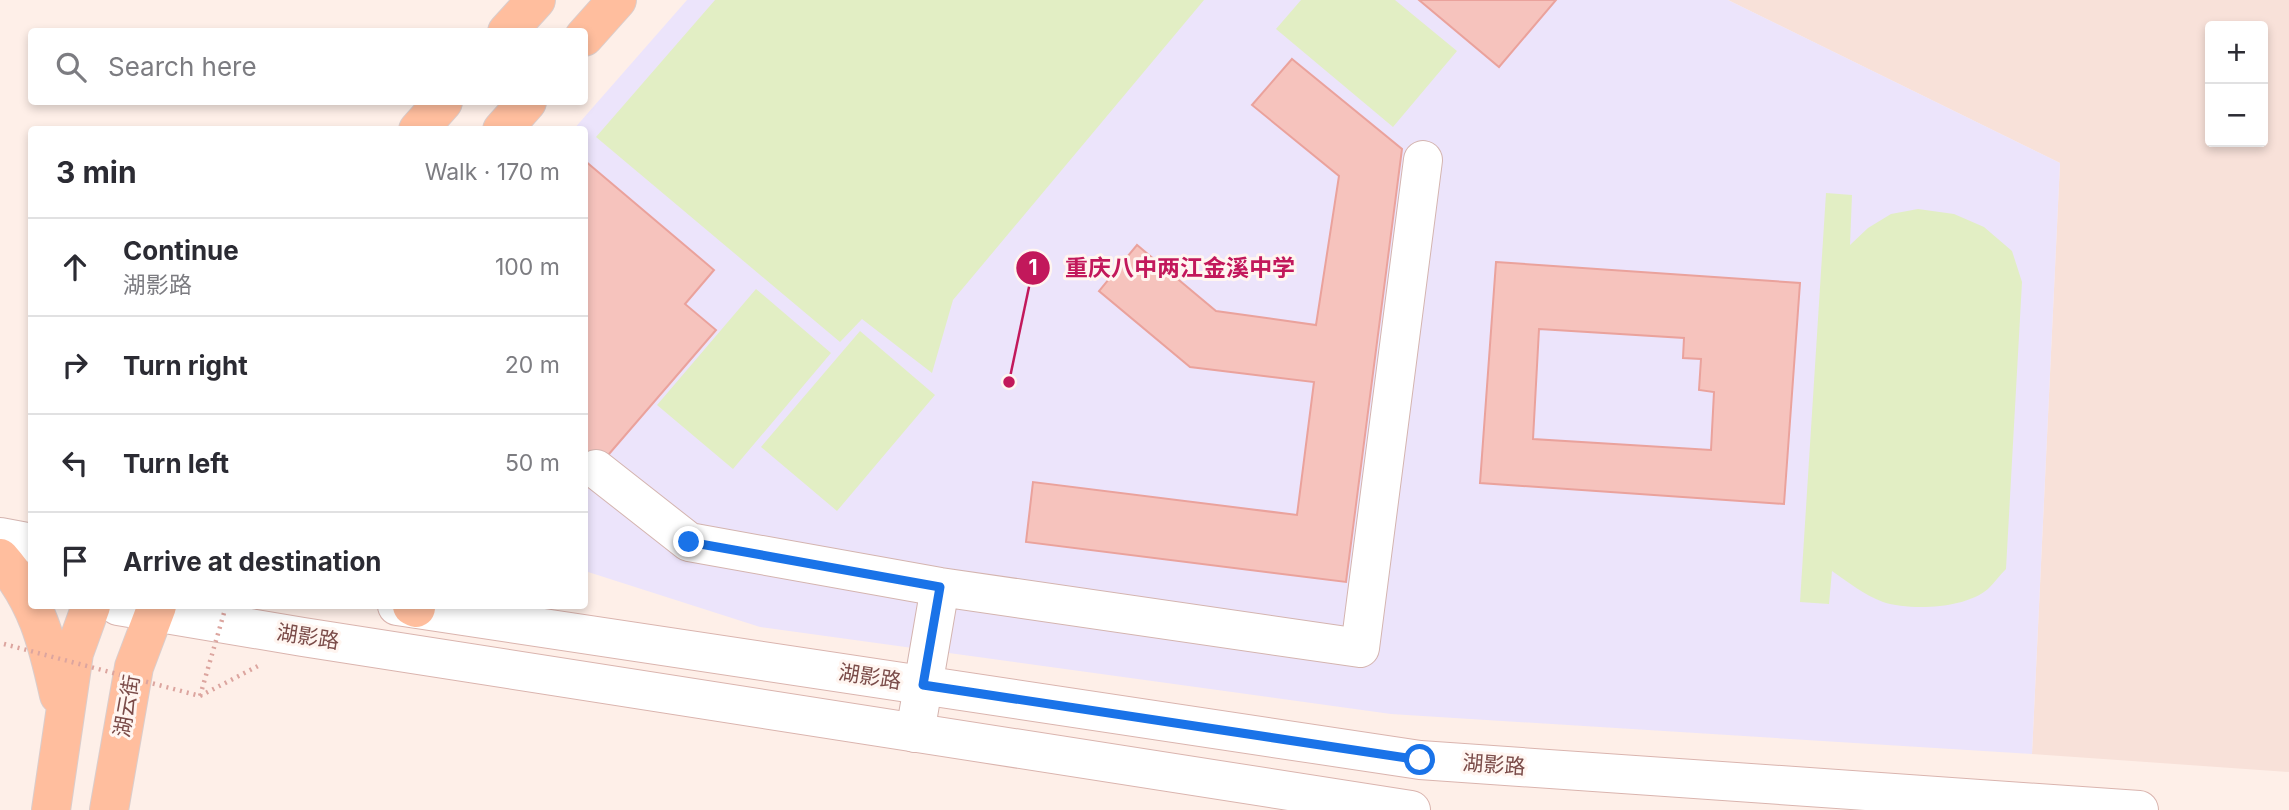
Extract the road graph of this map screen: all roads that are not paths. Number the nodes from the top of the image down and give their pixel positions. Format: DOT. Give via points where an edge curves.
graph roads {
  1 [pos="536,0"];
  2 [pos="617,0"];
  3 [pos="511,28"];
  4 [pos="588,33"];
  5 [pos="440,105"];
  6 [pos="524,105"];
  7 [pos="422,126"];
  8 [pos="506,126"];
  9 [pos="1423,160"];
  10 [pos="596,469"];
  11 [pos="0,537"];
  12 [pos="28,542"];
  13 [pos="0,558"];
  14 [pos="940,587"];
  15 [pos="28,599"];
  16 [pos="33,609"];
  17 [pos="90,609"];
  18 [pos="143,609"];
  19 [pos="149,609"];
  20 [pos="428,609"];
  21 [pos="923,685"];
  22 [pos="64,721"];
  23 [pos="915,733"];
  24 [pos="51,810"];
  25 [pos="108,810"];
  26 [pos="1411,810"];
  27 [pos="2139,810"];
  1 -- 3 [label="main road"];
  2 -- 4 [label="main road"];
  5 -- 7 [label="main road"];
  6 -- 8 [label="main road"];
  9 -- 14 [label="main road" via="1360,648"];
  10 -- 14 [label="main road" via="689,542"];
  11 -- 12 [label="main road"];
  13 -- 15 [label="main road"];
  14 -- 21 [label="main road"];
  16 -- 22 [label="main road" via="47,641"];
  17 -- 22 [label="main road" via="74,653"];
  18 -- 25 [label="main road, 湖云街"];
  19 -- 23 [label="main road, 湖影路"];
  20 -- 21 [label="main road, 湖影路"];
  21 -- 23 [label="main road"];
  21 -- 27 [label="main road, 湖影路" via="1420,760"];
  22 -- 24 [label="main road"];
  23 -- 26 [label="main road, 湖影路"];
}
